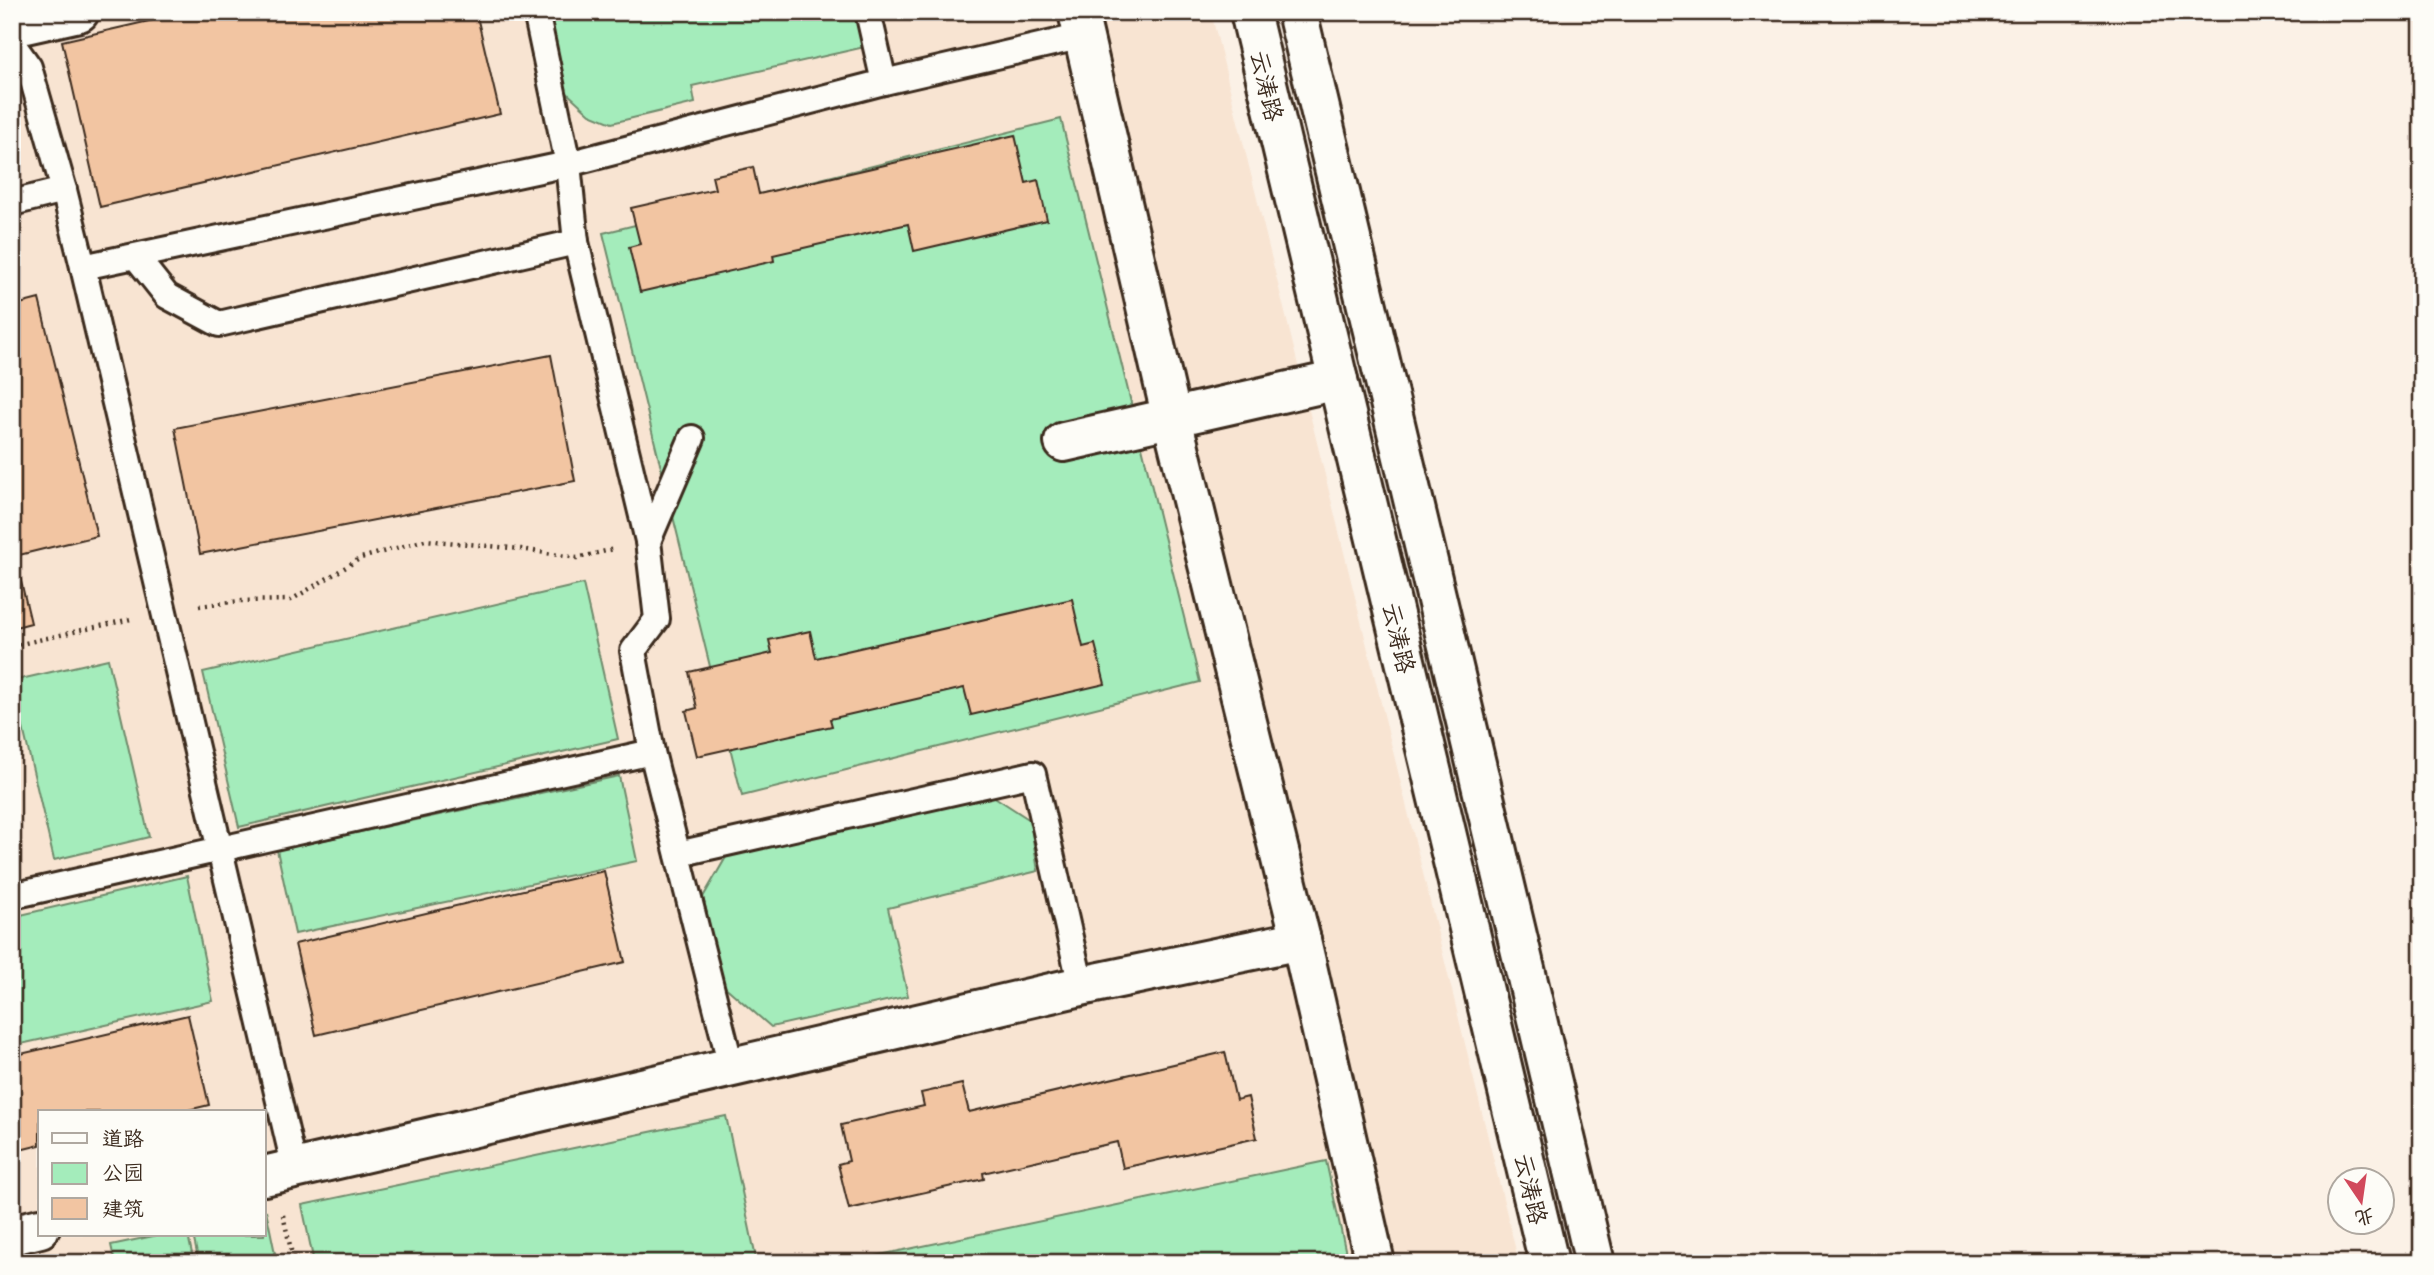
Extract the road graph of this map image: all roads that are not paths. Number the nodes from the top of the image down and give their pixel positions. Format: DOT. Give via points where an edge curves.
graph roads {
  1 [pos="79,12"];
  2 [pos="536,12"];
  3 [pos="868,12"];
  4 [pos="1250,12"];
  5 [pos="1297,12"];
  6 [pos="1081,24"];
  7 [pos="12,27"];
  8 [pos="12,43"];
  9 [pos="884,82"];
  10 [pos="568,164"];
  11 [pos="64,190"];
  12 [pos="12,203"];
  13 [pos="576,242"];
  14 [pos="136,257"];
  15 [pos="83,267"];
  16 [pos="1338,380"];
  17 [pos="1172,419"];
  18 [pos="692,438"];
  19 [pos="1064,442"];
  20 [pos="648,541"];
  21 [pos="652,751"];
  22 [pos="219,849"];
  23 [pos="678,855"];
  24 [pos="12,896"];
  25 [pos="1301,940"];
  26 [pos="1080,986"];
  27 [pos="731,1066"];
  28 [pos="279,1173"];
  29 [pos="38,1228"];
  30 [pos="12,1235"];
  31 [pos="1375,1263"];
  32 [pos="1549,1263"];
  33 [pos="1595,1263"];
  1 -- 7 [label="street"];
  2 -- 10 [label="lane"];
  3 -- 9 [label="lane"];
  4 -- 16 [label="street, 云涛路"];
  5 -- 33 [label="street, 云涛路"];
  6 -- 9 [label="lane"];
  6 -- 17 [label="street"];
  8 -- 11 [label="lane" via="29,67"];
  9 -- 10 [label="lane"];
  10 -- 13 [label="lane"];
  10 -- 14 [label="lane"];
  11 -- 12 [label="lane"];
  11 -- 15 [label="lane"];
  13 -- 14 [label="lane" via="219,324 167,296"];
  13 -- 20 [label="lane"];
  14 -- 15 [label="lane"];
  15 -- 22 [label="lane"];
  16 -- 17 [label="street"];
  16 -- 32 [label="street, 云涛路"];
  17 -- 19 [label="street"];
  17 -- 25 [label="street"];
  18 -- 20 [label="lane"];
  20 -- 21 [label="lane" via="657,619 633,651"];
  21 -- 22 [label="lane"];
  21 -- 23 [label="lane"];
  22 -- 24 [label="lane"];
  22 -- 28 [label="lane"];
  23 -- 26 [label="lane" via="1033,774"];
  23 -- 27 [label="lane"];
  25 -- 26 [label="street"];
  25 -- 31 [label="street"];
  26 -- 27 [label="street"];
  27 -- 28 [label="street"];
  29 -- 30 [label="street"];
}
